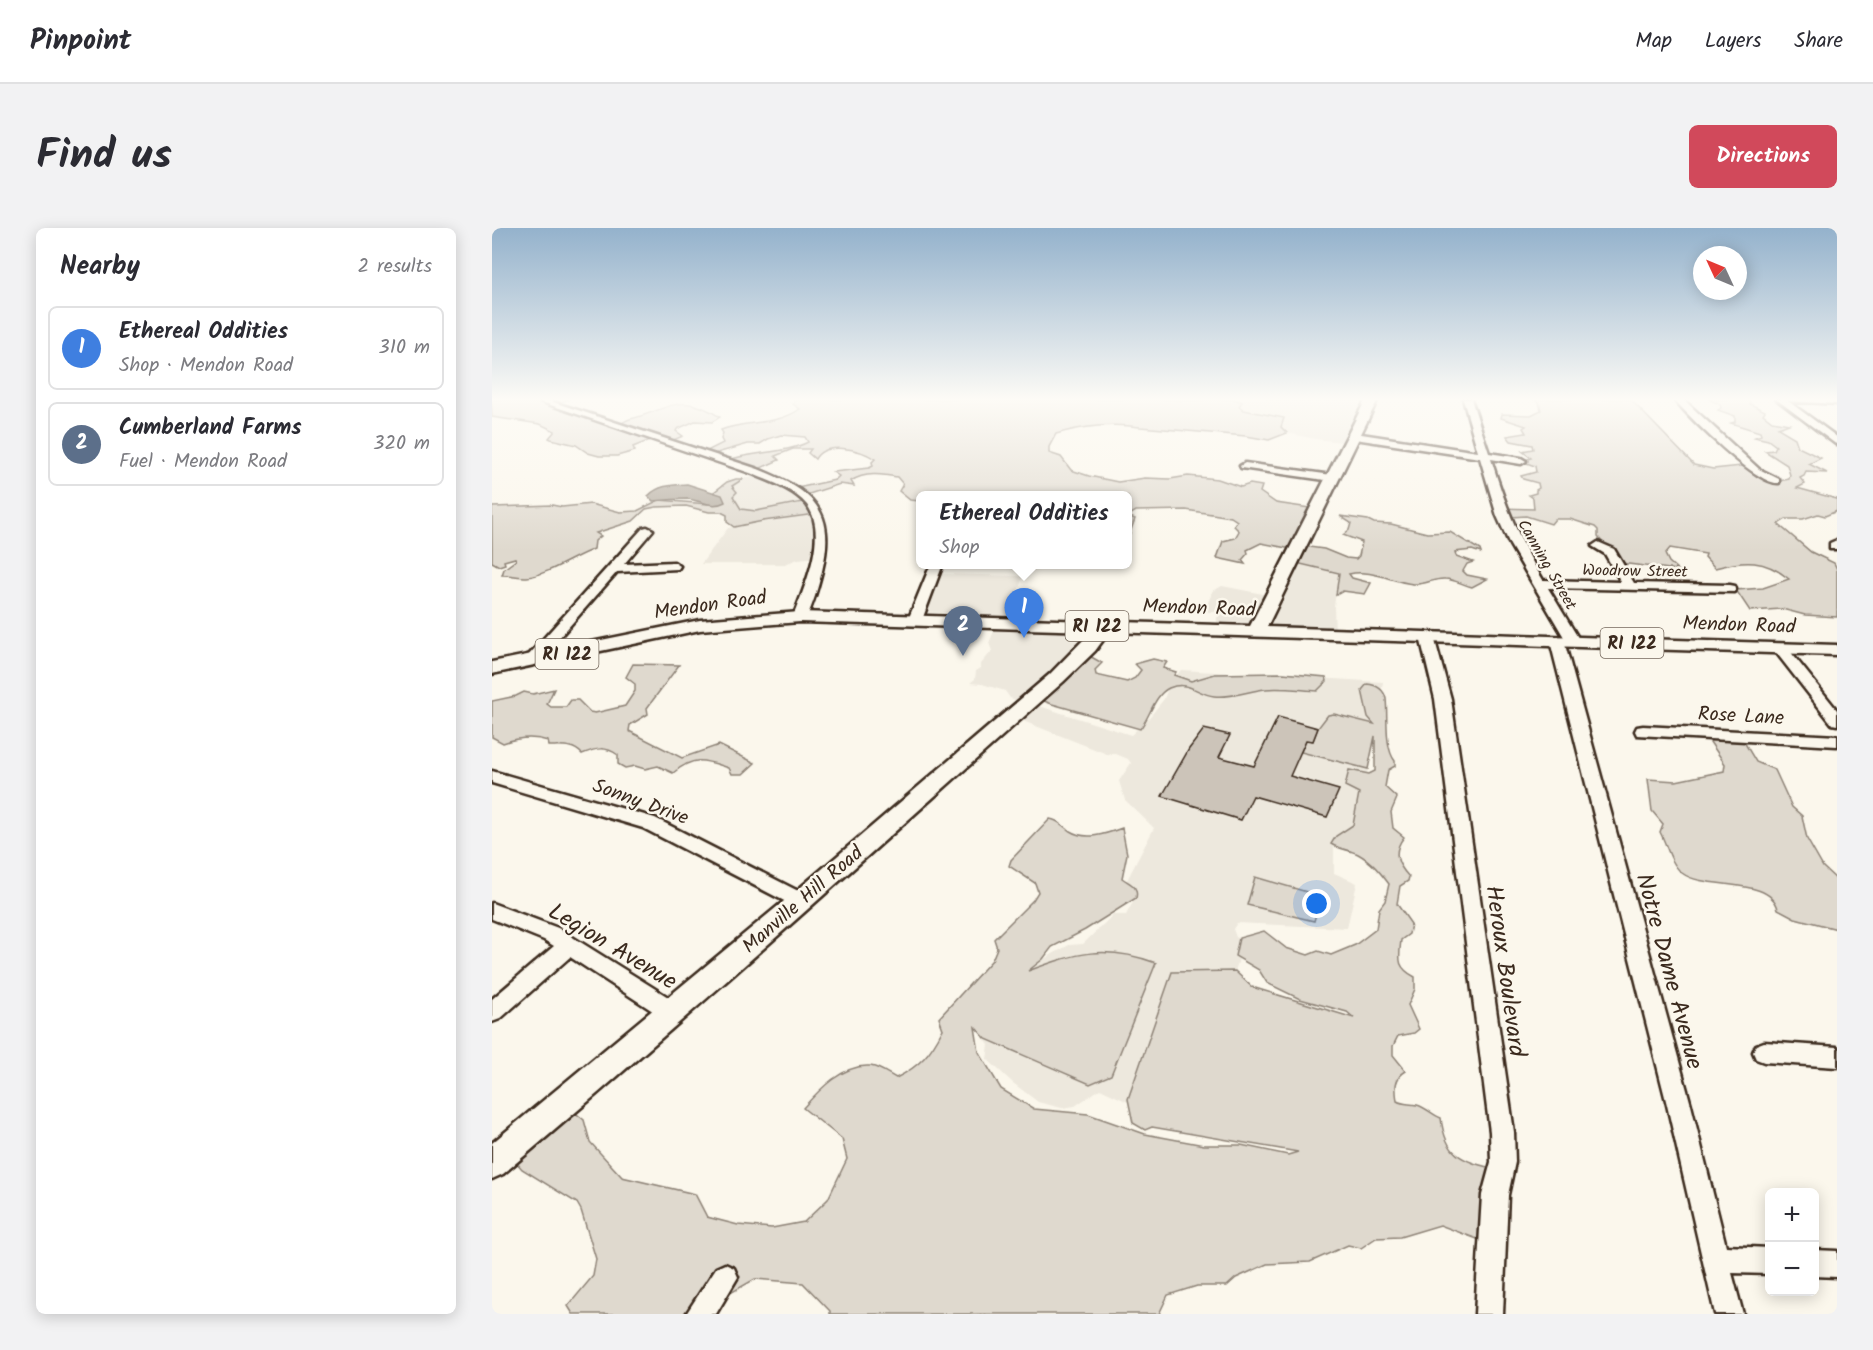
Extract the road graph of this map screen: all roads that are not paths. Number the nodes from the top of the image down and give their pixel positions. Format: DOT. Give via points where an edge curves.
graph roads {
  1 [pos="690,450"];
  2 [pos="1348,450"];
  3 [pos="1447,450"];
  4 [pos="1481,450"];
  5 [pos="1732,450"];
  6 [pos="1483,455"];
  7 [pos="1521,460"];
  8 [pos="1245,466"];
  9 [pos="1332,478"];
  10 [pos="1775,481"];
  11 [pos="647,530"];
  12 [pos="1598,546"];
  13 [pos="674,566"];
  14 [pos="612,568"];
  15 [pos="935,569"];
  16 [pos="1540,584"];
  17 [pos="1629,585"];
  18 [pos="1730,588"];
  19 [pos="1265,613"];
  20 [pos="800,617"];
  21 [pos="915,620"];
  22 [pos="1104,626"];
  23 [pos="1256,631"];
  24 [pos="1290,632"];
  25 [pos="1427,637"];
  26 [pos="1565,641"];
  27 [pos="1780,648"];
  28 [pos="1837,650"];
  29 [pos="532,660"];
  30 [pos="492,668"];
  31 [pos="1837,720"];
  32 [pos="1643,731"];
  33 [pos="1837,741"];
  34 [pos="492,777"];
  35 [pos="801,901"];
  36 [pos="492,911"];
  37 [pos="570,945"];
  38 [pos="492,1012"];
  39 [pos="673,1012"];
  40 [pos="1764,1052"];
  41 [pos="1837,1057"];
  42 [pos="492,1163"];
  43 [pos="1715,1258"];
  44 [pos="1765,1261"];
  45 [pos="1819,1263"];
  46 [pos="1837,1264"];
  47 [pos="725,1277"];
  48 [pos="700,1314"];
  49 [pos="1489,1314"];
  50 [pos="1729,1314"];
  1 -- 20 [label="street" via="778,481 805,497 817,511 821,539"];
  2 -- 9 [label="main road"];
  3 -- 6 [label="street"];
  4 -- 6 [label="street, Canning Street"];
  5 -- 10 [label="street" via="1755,471"];
  6 -- 7 [label="street"];
  6 -- 16 [label="street, Canning Street" via="1503,516"];
  8 -- 9 [label="street"];
  9 -- 19 [label="main road"];
  11 -- 14 [label="street"];
  12 -- 17 [label="street" via="1610,552"];
  13 -- 14 [label="street"];
  14 -- 29 [label="street"];
  15 -- 21 [label="street"];
  16 -- 17 [label="street, Woodrow Street"];
  16 -- 26 [label="street, Canning Street"];
  17 -- 18 [label="street, Woodrow Street"];
  19 -- 23 [label="main road"];
  19 -- 24 [label="main road" via="1274,624"];
  20 -- 21 [label="main road, Mendon Road / RI 122"];
  20 -- 29 [label="main road, Mendon Road / RI 122" via="700,625"];
  21 -- 22 [label="main road, Mendon Road / RI 122"];
  22 -- 23 [label="main road, Mendon Road / RI 122"];
  22 -- 35 [label="main road, Manville Hill Road" via="1102,633 1051,681"];
  23 -- 24 [label="main road, Mendon Road / RI 122"];
  24 -- 25 [label="main road, Mendon Road / RI 122"];
  25 -- 26 [label="main road, Mendon Road / RI 122"];
  25 -- 49 [label="street, Heroux Boulevard" via="1443,699 1503,1132 1503,1162 1495,1195"];
  26 -- 27 [label="main road, Mendon Road / RI 122"];
  26 -- 43 [label="street, Notre Dame Avenue"];
  27 -- 28 [label="main road, Mendon Road / RI 122"];
  27 -- 31 [label="street"];
  29 -- 30 [label="main road, Mendon Road / RI 122"];
  32 -- 33 [label="street, Rose Lane"];
  34 -- 35 [label="street, Sonny Drive" via="649,823"];
  35 -- 39 [label="main road, Manville Hill Road"];
  36 -- 37 [label="street, Legion Avenue"];
  37 -- 38 [label="street"];
  37 -- 39 [label="street, Legion Avenue"];
  39 -- 42 [label="main road, Manville Hill Road"];
  40 -- 41 [label="street"];
  43 -- 44 [label="street"];
  43 -- 50 [label="street, Notre Dame Avenue"];
  45 -- 46 [label="street"];
  47 -- 48 [label="street"];
}
